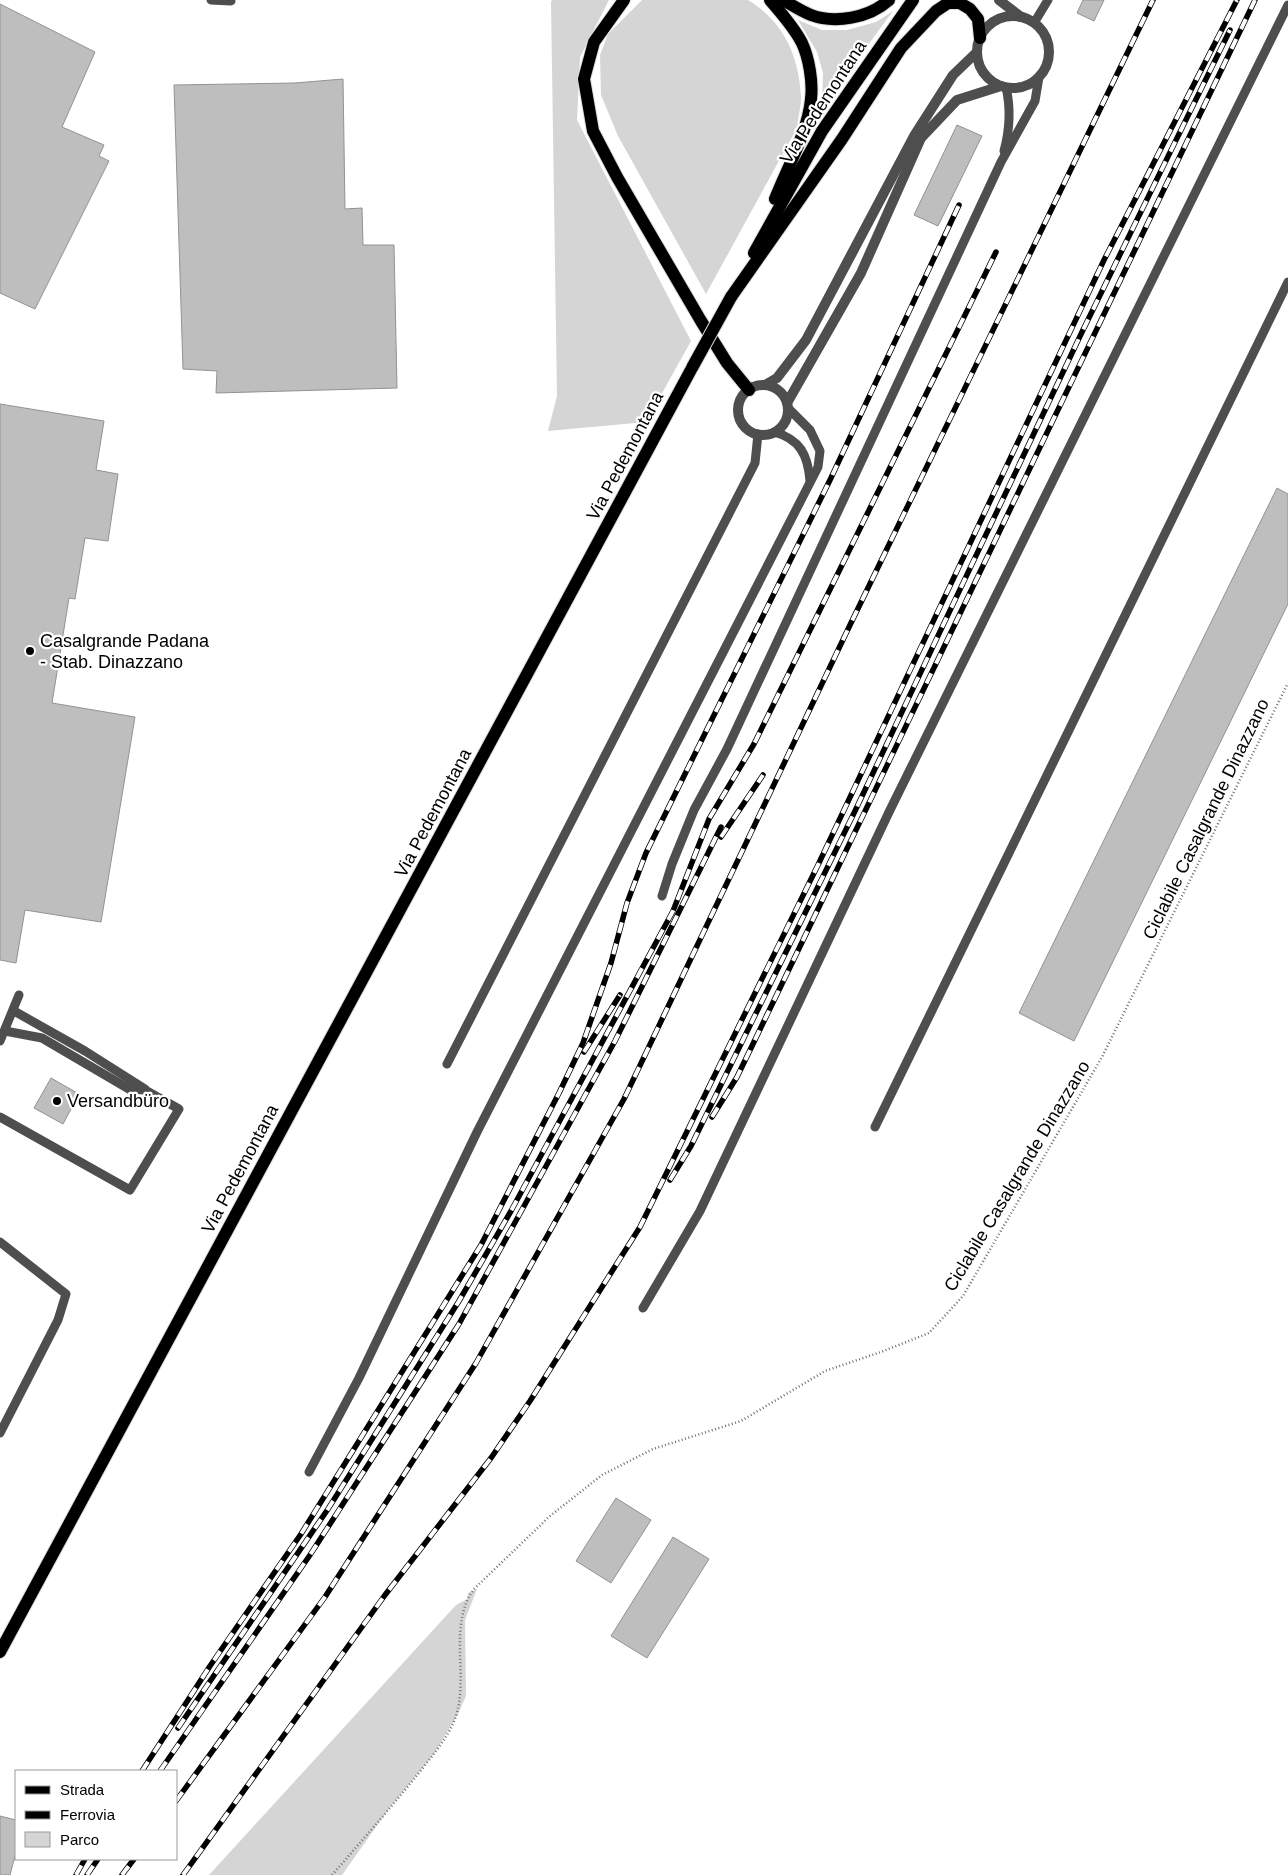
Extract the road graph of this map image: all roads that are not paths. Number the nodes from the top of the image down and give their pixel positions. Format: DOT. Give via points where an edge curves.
graph roads {
  1 [pos="211,0"];
  2 [pos="624,0"];
  3 [pos="770,0"];
  4 [pos="782,0"];
  5 [pos="889,0"];
  6 [pos="912,0"];
  7 [pos="999,0"];
  8 [pos="1048,0"];
  9 [pos="231,1"];
  10 [pos="1288,5"];
  11 [pos="1021,17"];
  12 [pos="1034,23"];
  13 [pos="980,38"];
  14 [pos="977,52"];
  15 [pos="1039,77"];
  16 [pos="1003,86"];
  17 [pos="1001,162"];
  18 [pos="748,264"];
  19 [pos="1288,282"];
  20 [pos="732,297"];
  21 [pos="765,385"];
  22 [pos="749,390"];
  23 [pos="787,406"];
  24 [pos="774,432"];
  25 [pos="758,434"];
  26 [pos="810,481"];
  27 [pos="662,896"];
  28 [pos="19,994"];
  29 [pos="14,1011"];
  30 [pos="5,1031"];
  31 [pos="0,1041"];
  32 [pos="447,1064"];
  33 [pos="145,1090"];
  34 [pos="0,1117"];
  35 [pos="875,1127"];
  36 [pos="0,1242"];
  37 [pos="642,1308"];
  38 [pos="0,1433"];
  39 [pos="309,1472"];
  40 [pos="0,1652"];
  1 -- 9 [label="lane"];
  2 -- 22 [label="main road" via="594,42 584,80 593,131 701,321 727,363"];
  3 -- 18 [label="main road" via="802,43 812,98 805,126"];
  4 -- 5 [label="main road" via="812,15 838,20 864,14"];
  6 -- 18 [label="main road, Via Pedemontana" via="822,131"];
  7 -- 11 [label="street"];
  8 -- 12 [label="lane"];
  10 -- 37 [label="lane" via="890,810 700,1211"];
  11 -- 12 [label="street"];
  11 -- 13 [label="street" via="1001,18 985,29"];
  12 -- 15 [label="street" via="1048,41 1050,52 1048,64"];
  13 -- 14 [label="street"];
  13 -- 20 [label="main road" via="978,19 970,9 960,3 948,4 936,11 901,48"];
  14 -- 16 [label="street" via="984,72"];
  14 -- 21 [label="street" via="953,75 914,136 806,340 778,378"];
  15 -- 16 [label="street" via="1023,87"];
  15 -- 17 [label="lane" via="1035,101"];
  16 -- 17 [label="lane" via="1010,106"];
  16 -- 23 [label="street" via="957,100 921,138 860,274"];
  17 -- 27 [label="lane" via="727,749 694,810"];
  18 -- 20 [label="main road, Via Pedemontana"];
  19 -- 35 [label="lane"];
  20 -- 40 [label="main road, Via Pedemontana, bridge"];
  21 -- 22 [label="street"];
  21 -- 23 [label="street" via="780,392"];
  22 -- 25 [label="street" via="739,403 738,411 744,426"];
  23 -- 24 [label="street" via="786,422"];
  23 -- 26 [label="lane" via="810,430 820,451 818,467"];
  24 -- 25 [label="street"];
  24 -- 26 [label="lane" via="787,436 803,452 808,462"];
  25 -- 32 [label="lane" via="756,463"];
  26 -- 39 [label="lane" via="477,1132 359,1378"];
  28 -- 29 [label="lane"];
  29 -- 30 [label="lane"];
  29 -- 33 [label="lane"];
  30 -- 31 [label="lane"];
  30 -- 33 [label="lane" via="42,1038 129,1089"];
  33 -- 34 [label="lane" via="179,1109 130,1190"];
  36 -- 38 [label="lane" via="66,1294 58,1320"];
}
